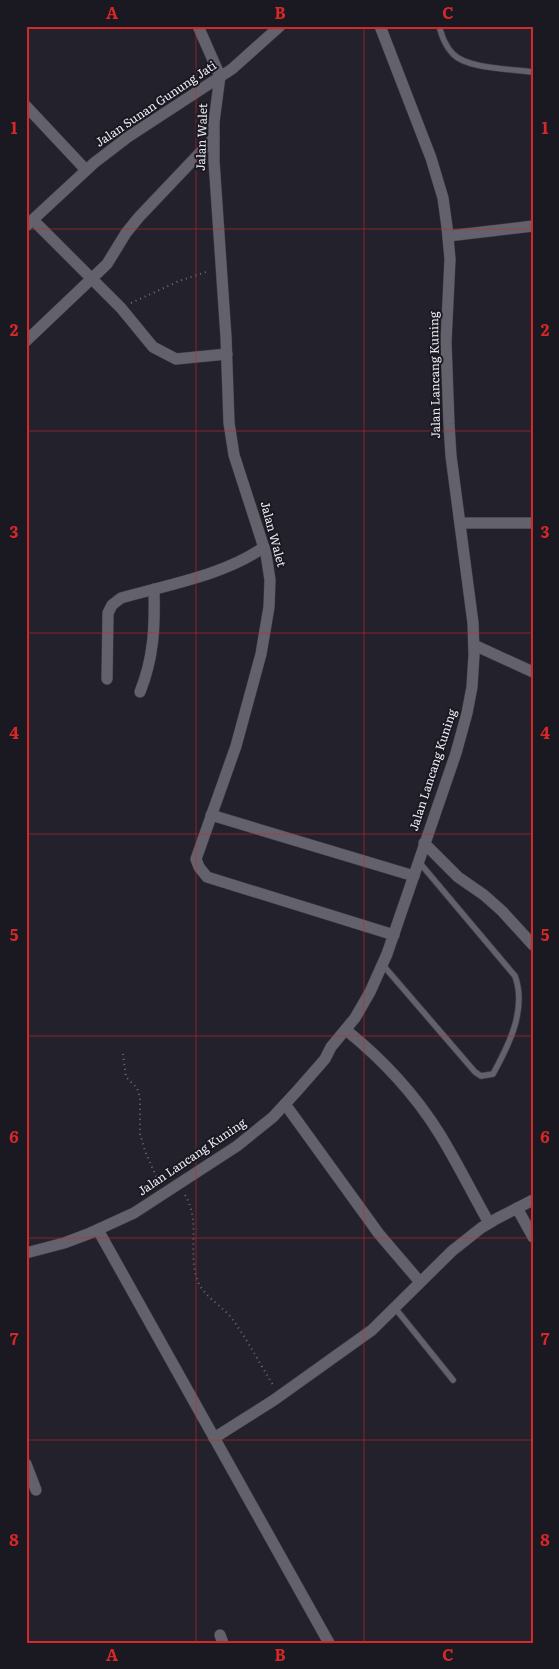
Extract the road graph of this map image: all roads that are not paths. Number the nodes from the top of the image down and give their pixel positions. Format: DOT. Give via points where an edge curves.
graph roads {
  1 [pos="198,26"];
  2 [pos="280,26"];
  3 [pos="380,26"];
  4 [pos="438,26"];
  5 [pos="533,72"];
  6 [pos="220,76"];
  7 [pos="26,106"];
  8 [pos="214,138"];
  9 [pos="86,170"];
  10 [pos="29,223"];
  11 [pos="533,226"];
  12 [pos="448,236"];
  13 [pos="92,279"];
  14 [pos="26,341"];
  15 [pos="227,354"];
  16 [pos="460,523"];
  17 [pos="533,523"];
  18 [pos="264,547"];
  19 [pos="154,589"];
  20 [pos="474,645"];
  21 [pos="533,672"];
  22 [pos="107,679"];
  23 [pos="140,692"];
  24 [pos="211,815"];
  25 [pos="424,843"];
  26 [pos="418,861"];
  27 [pos="414,876"];
  28 [pos="394,935"];
  29 [pos="533,945"];
  30 [pos="382,964"];
  31 [pos="346,1030"];
  32 [pos="285,1104"];
  33 [pos="533,1200"];
  34 [pos="517,1208"];
  35 [pos="490,1223"];
  36 [pos="98,1230"];
  37 [pos="533,1237"];
  38 [pos="27,1251"];
  39 [pos="420,1282"];
  40 [pos="395,1308"];
  41 [pos="452,1380"];
  42 [pos="214,1438"];
  43 [pos="26,1464"];
  44 [pos="36,1490"];
  45 [pos="329,1643"];
  1 -- 6 [label="street"];
  2 -- 6 [label="street, Jalan Sunan Gunung Jati"];
  3 -- 12 [label="street, Jalan Lancang Kuning" via="430,158 442,198"];
  4 -- 5 [label="lane" via="454,55 466,62"];
  6 -- 8 [label="street, Jalan Walet"];
  6 -- 9 [label="street, Jalan Sunan Gunung Jati" via="128,136"];
  7 -- 9 [label="street"];
  8 -- 13 [label="street" via="139,217 107,264"];
  8 -- 15 [label="street, Jalan Walet"];
  9 -- 10 [label="street, Jalan Sunan Gunung Jati"];
  10 -- 13 [label="street"];
  11 -- 12 [label="street"];
  12 -- 16 [label="street, Jalan Lancang Kuning" via="447,388 451,456"];
  13 -- 14 [label="street"];
  13 -- 15 [label="street" via="121,308 152,347 176,359"];
  15 -- 18 [label="street, Jalan Walet" via="234,455"];
  16 -- 17 [label="street"];
  16 -- 20 [label="street, Jalan Lancang Kuning"];
  18 -- 19 [label="street" via="232,565"];
  18 -- 24 [label="street, Jalan Walet" via="270,580 262,654 236,746"];
  19 -- 22 [label="street" via="121,598 112,605 108,613"];
  19 -- 23 [label="street" via="152,652"];
  20 -- 21 [label="street"];
  20 -- 25 [label="street, Jalan Lancang Kuning" via="467,713"];
  24 -- 27 [label="street"];
  24 -- 28 [label="street, Jalan Walet" via="196,859 198,867 208,877"];
  25 -- 26 [label="street, Jalan Lancang Kuning"];
  25 -- 29 [label="street" via="458,877 502,911"];
  26 -- 27 [label="street, Jalan Lancang Kuning"];
  26 -- 30 [label="lane" via="515,976 520,1002 510,1044 494,1074 481,1076 475,1072"];
  27 -- 28 [label="street, Jalan Lancang Kuning"];
  28 -- 30 [label="street, Jalan Lancang Kuning"];
  30 -- 31 [label="street, Jalan Lancang Kuning" via="370,992"];
  31 -- 32 [label="street, Jalan Lancang Kuning"];
  31 -- 35 [label="street" via="369,1049 418,1102"];
  32 -- 36 [label="street, Jalan Lancang Kuning" via="237,1146 164,1194"];
  32 -- 39 [label="street" via="379,1234"];
  33 -- 34 [label="street"];
  34 -- 35 [label="street"];
  34 -- 37 [label="street"];
  35 -- 39 [label="street" via="452,1251"];
  36 -- 38 [label="street, Jalan Lancang Kuning" via="64,1243"];
  36 -- 42 [label="street"];
  39 -- 40 [label="street"];
  40 -- 41 [label="lane"];
  40 -- 42 [label="street" via="372,1330"];
  42 -- 45 [label="street"];
  43 -- 44 [label="street"];
}
